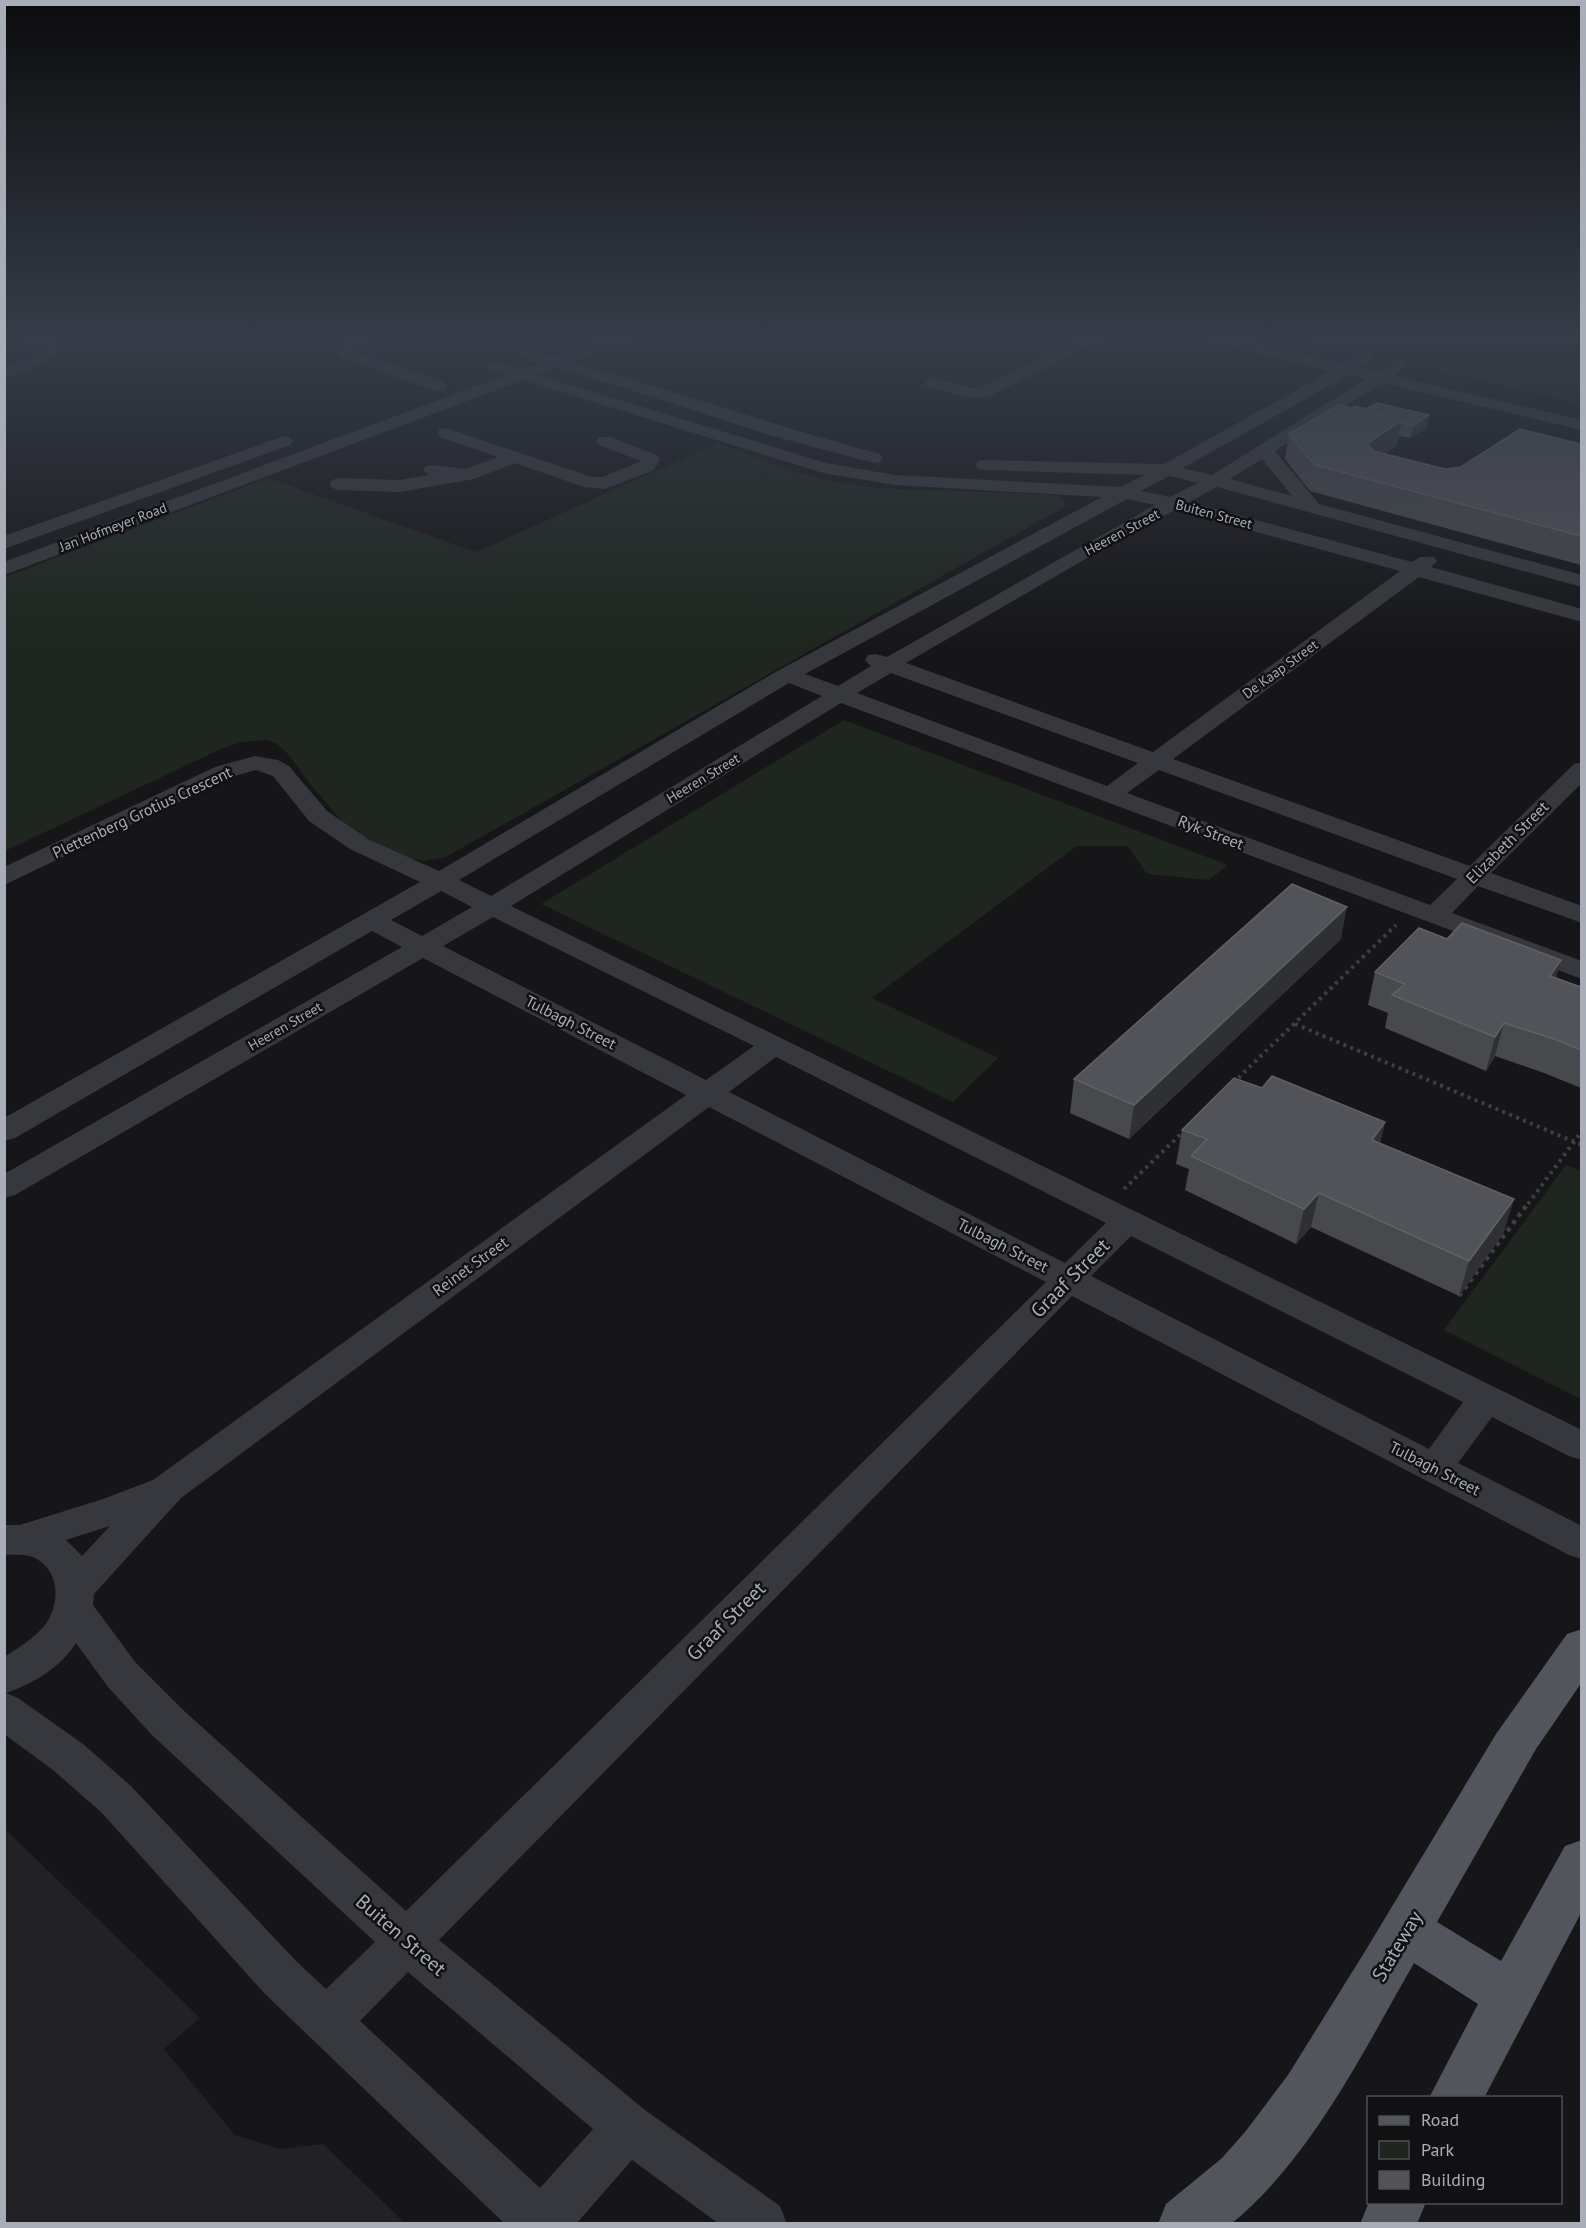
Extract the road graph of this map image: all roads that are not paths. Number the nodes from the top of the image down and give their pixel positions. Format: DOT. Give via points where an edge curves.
graph roads {
  1 [pos="287,440"];
  2 [pos="347,440"];
  3 [pos="466,440"];
  4 [pos="728,440"];
  5 [pos="756,440"];
  6 [pos="804,440"];
  7 [pos="1220,440"];
  8 [pos="1280,440"];
  9 [pos="605,441"];
  10 [pos="745,445"];
  11 [pos="1264,449"];
  12 [pos="514,457"];
  13 [pos="887,460"];
  14 [pos="971,465"];
  15 [pos="428,468"];
  16 [pos="1167,470"];
  17 [pos="451,476"];
  18 [pos="1215,481"];
  19 [pos="339,484"];
  20 [pos="1123,493"];
  21 [pos="1175,504"];
  22 [pos="1312,507"];
  23 [pos="69,519"];
  24 [pos="100,532"];
  25 [pos="4,543"];
  26 [pos="1449,545"];
  27 [pos="4,568"];
  28 [pos="1417,568"];
  29 [pos="1581,581"];
  30 [pos="1581,616"];
  31 [pos="838,647"];
  32 [pos="888,665"];
  33 [pos="787,675"];
  34 [pos="840,694"];
  35 [pos="1154,762"];
  36 [pos="1581,769"];
  37 [pos="1111,794"];
  38 [pos="1472,876"];
  39 [pos="4,877"];
  40 [pos="440,881"];
  41 [pos="491,907"];
  42 [pos="1424,912"];
  43 [pos="1581,915"];
  44 [pos="371,920"];
  45 [pos="424,946"];
  46 [pos="1581,971"];
  47 [pos="774,1045"];
  48 [pos="710,1093"];
  49 [pos="4,1131"];
  50 [pos="4,1188"];
  51 [pos="1115,1215"];
  52 [pos="1069,1280"];
  53 [pos="1486,1398"];
  54 [pos="1581,1446"];
  55 [pos="1435,1468"];
  56 [pos="168,1488"];
  57 [pos="14,1540"];
  58 [pos="1581,1544"];
  59 [pos="75,1598"];
  60 [pos="1581,1647"];
  61 [pos="4,1677"];
  62 [pos="4,1710"];
  63 [pos="1581,1862"];
  64 [pos="1407,1931"];
  65 [pos="406,1941"];
  66 [pos="1510,1995"];
  67 [pos="326,2022"];
  68 [pos="1456,2096"];
  69 [pos="628,2127"];
  70 [pos="1398,2204"];
  71 [pos="542,2223"];
  72 [pos="762,2223"];
  73 [pos="1186,2223"];
  74 [pos="1388,2223"];
  1 -- 23 [label="street, Jan Hofmeyer Road"];
  2 -- 24 [label="street, Jan Hofmeyer Road"];
  3 -- 12 [label="street"];
  4 -- 10 [label="street, Buiten Street"];
  5 -- 10 [label="street"];
  6 -- 13 [label="street"];
  7 -- 16 [label="street"];
  8 -- 11 [label="street, Heeren Street"];
  9 -- 12 [label="street" via="644,454 651,459 648,466 605,483 590,483"];
  10 -- 20 [label="street, Buiten Street" via="823,468 895,480"];
  11 -- 18 [label="street, Heeren Street"];
  11 -- 22 [label="street"];
  12 -- 17 [label="street" via="470,475"];
  14 -- 16 [label="street, Buiten Street"];
  15 -- 17 [label="street"];
  16 -- 18 [label="street, Buiten Street"];
  16 -- 20 [label="street"];
  17 -- 19 [label="street" via="399,486"];
  18 -- 21 [label="street, Heeren Street"];
  18 -- 22 [label="street, Buiten Street"];
  20 -- 21 [label="street, Buiten Street"];
  20 -- 31 [label="street"];
  21 -- 28 [label="street, Buiten Street"];
  21 -- 32 [label="street, Heeren Street"];
  22 -- 26 [label="street, Buiten Street"];
  23 -- 24 [label="street"];
  23 -- 25 [label="street, Jan Hofmeyer Road"];
  24 -- 27 [label="street, Jan Hofmeyer Road"];
  26 -- 28 [label="street, De Kaap Street"];
  26 -- 29 [label="street, Buiten Street"];
  28 -- 30 [label="street, Buiten Street"];
  28 -- 35 [label="street, De Kaap Street"];
  31 -- 32 [label="street"];
  31 -- 33 [label="street"];
  32 -- 34 [label="street, Heeren Street"];
  32 -- 35 [label="street"];
  33 -- 34 [label="street, Ryk Street"];
  33 -- 40 [label="street"];
  34 -- 37 [label="street, Ryk Street"];
  34 -- 41 [label="street, Heeren Street"];
  35 -- 37 [label="street, De Kaap Street"];
  35 -- 38 [label="street"];
  36 -- 38 [label="street, Elizabeth Street"];
  37 -- 42 [label="street, Ryk Street"];
  38 -- 42 [label="street, Elizabeth Street"];
  38 -- 43 [label="street"];
  39 -- 40 [label="street, Plettenberg Grotius Crescent" via="223,772 255,763 281,771 318,816 336,830"];
  40 -- 41 [label="street, Plettenberg Grotius Crescent"];
  40 -- 44 [label="street"];
  41 -- 45 [label="street, Heeren Street"];
  41 -- 47 [label="street"];
  42 -- 46 [label="street, Ryk Street"];
  44 -- 45 [label="street, Tulbagh Street"];
  44 -- 49 [label="street"];
  45 -- 48 [label="street, Tulbagh Street"];
  45 -- 50 [label="street, Heeren Street"];
  47 -- 48 [label="street, Reinet Street"];
  47 -- 51 [label="street"];
  48 -- 52 [label="street, Tulbagh Street"];
  48 -- 56 [label="street, Reinet Street"];
  51 -- 52 [label="street, Graaf Street"];
  51 -- 53 [label="street"];
  52 -- 55 [label="street, Tulbagh Street"];
  52 -- 65 [label="street, Graaf Street"];
  53 -- 54 [label="street"];
  53 -- 55 [label="street"];
  55 -- 58 [label="street, Tulbagh Street"];
  56 -- 57 [label="street, Reinet Street" via="112,1511"];
  56 -- 59 [label="street, Reinet Street"];
  57 -- 59 [label="street, Buiten Street" via="45,1545 61,1556 72,1569"];
  59 -- 61 [label="street, Reinet Street" via="60,1635 35,1659"];
  59 -- 65 [label="street, Buiten Street" via="122,1675 167,1722"];
  60 -- 64 [label="main road, Stateway" via="1512,1747"];
  62 -- 67 [label="street" via="68,1756 116,1799"];
  63 -- 66 [label="main road"];
  64 -- 66 [label="main road"];
  64 -- 73 [label="main road, Stateway" via="1296,2111 1250,2170"];
  65 -- 67 [label="street, Graaf Street"];
  65 -- 69 [label="street, Buiten Street"];
  66 -- 68 [label="main road"];
  67 -- 71 [label="street"];
  69 -- 71 [label="street"];
  69 -- 72 [label="street, Buiten Street"];
  70 -- 74 [label="main road"];
}
